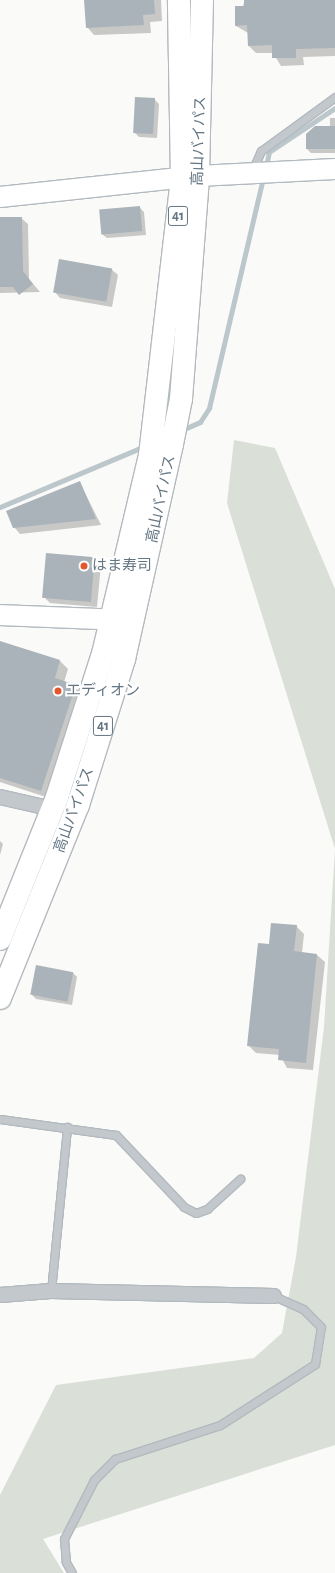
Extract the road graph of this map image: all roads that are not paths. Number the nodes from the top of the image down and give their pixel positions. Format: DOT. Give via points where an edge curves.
graph roads {
  1 [pos="179,0"];
  2 [pos="202,0"];
  3 [pos="335,97"];
  4 [pos="335,169"];
  5 [pos="251,174"];
  6 [pos="190,177"];
  7 [pos="0,197"];
  8 [pos="0,615"];
  9 [pos="112,619"];
  10 [pos="134,621"];
  11 [pos="0,797"];
  12 [pos="53,809"];
  13 [pos="0,940"];
  14 [pos="0,998"];
  15 [pos="0,1119"];
  16 [pos="67,1127"];
  17 [pos="240,1179"];
  18 [pos="51,1291"];
  19 [pos="0,1295"];
  20 [pos="274,1296"];
  21 [pos="72,1573"];
  1 -- 6 [label="highway, 高山バイパス / 41"];
  2 -- 6 [label="highway, 高山バイパス / 41"];
  3 -- 5 [label="lane" via="261,151"];
  4 -- 5 [label="street"];
  5 -- 6 [label="street"];
  6 -- 7 [label="street"];
  6 -- 9 [label="highway, 高山バイパス / 41" via="150,455"];
  6 -- 10 [label="highway, 高山バイパス / 41" via="177,420"];
  8 -- 9 [label="street"];
  9 -- 10 [label="street"];
  9 -- 12 [label="highway, 高山バイパス / 41"];
  10 -- 14 [label="highway, 高山バイパス / 41" via="78,805"];
  11 -- 12 [label="street"];
  12 -- 13 [label="highway, 高山バイパス / 41"];
  15 -- 16 [label="lane"];
  16 -- 17 [label="lane" via="116,1135 190,1211 196,1213 207,1209"];
  16 -- 18 [label="lane"];
  18 -- 19 [label="street"];
  18 -- 20 [label="street"];
  20 -- 21 [label="lane" via="303,1309 321,1328 315,1364 220,1425 115,1459 94,1480 64,1539 66,1562"];
}
